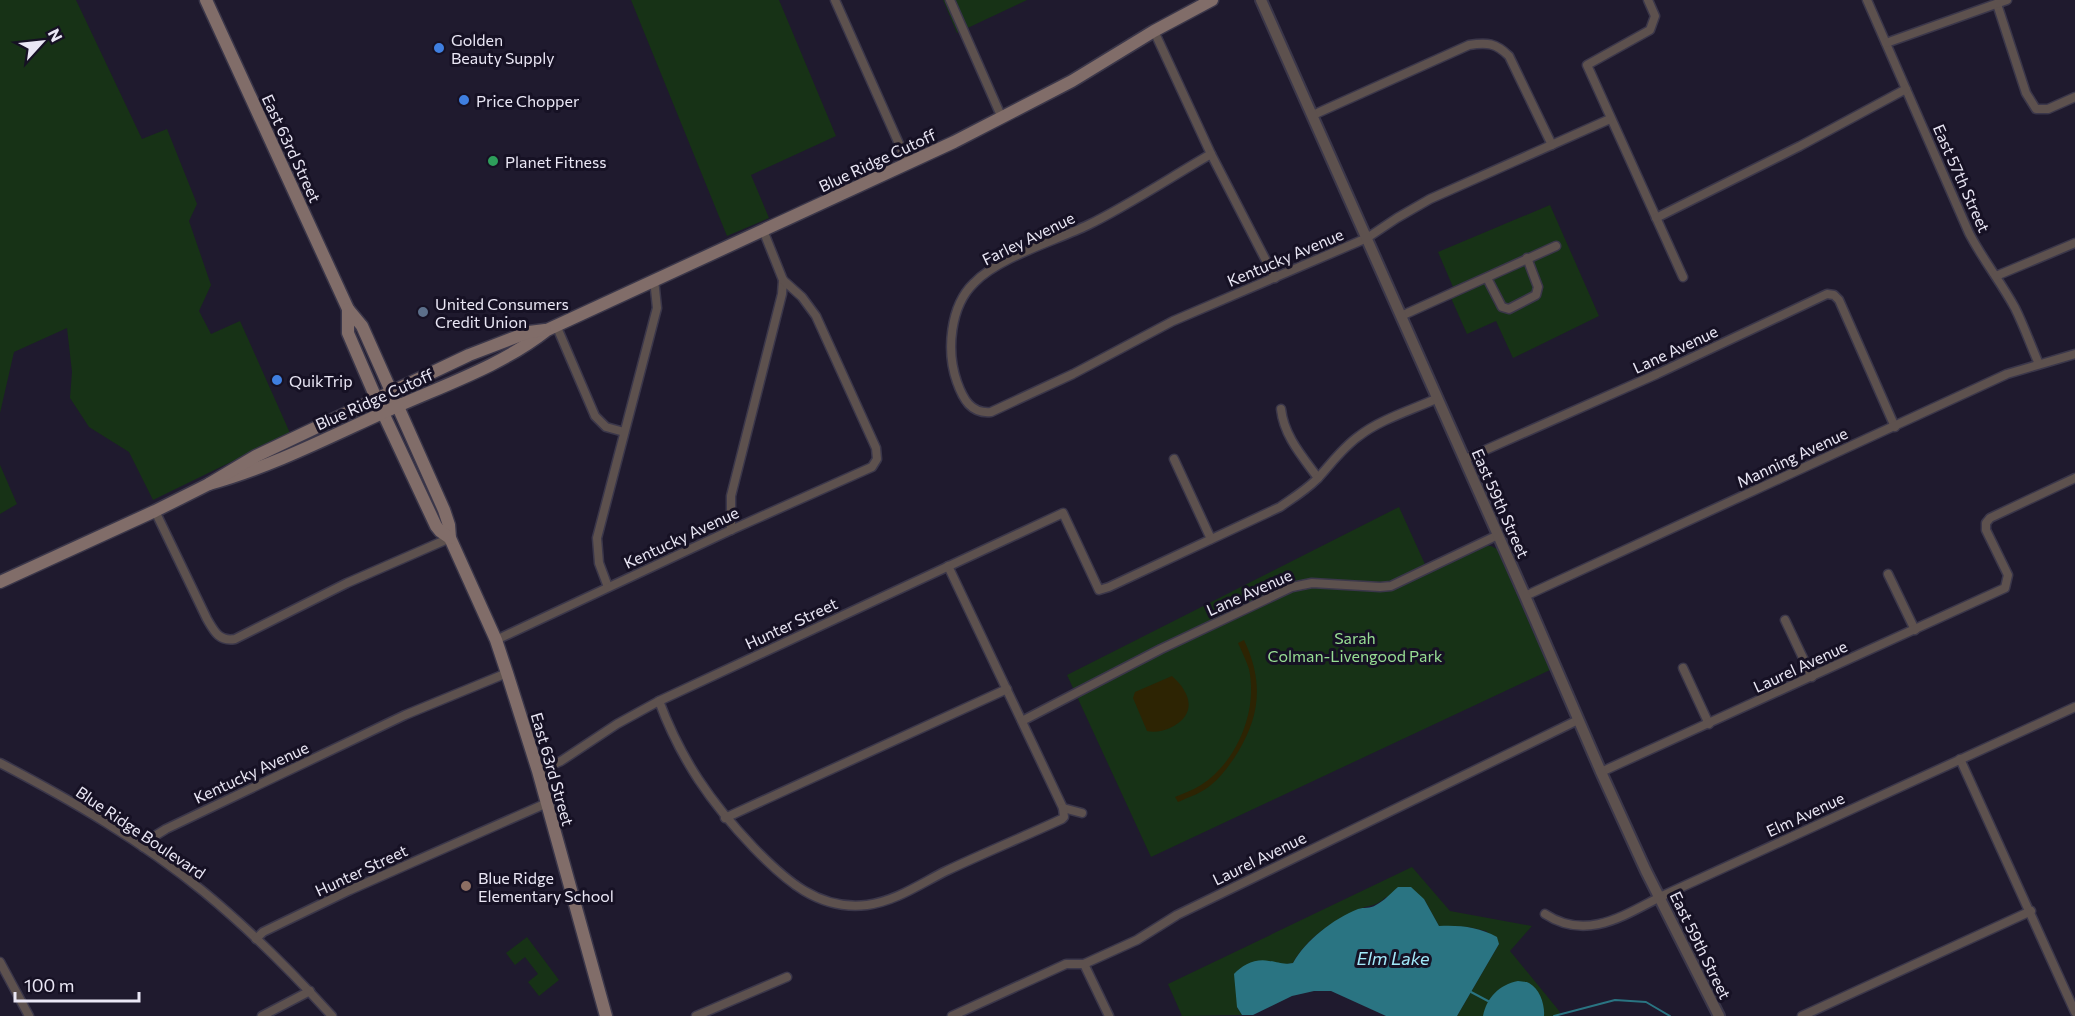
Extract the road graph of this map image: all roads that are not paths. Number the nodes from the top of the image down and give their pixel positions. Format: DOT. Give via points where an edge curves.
graph roads {
  1 [pos="206,0"];
  2 [pos="835,0"];
  3 [pos="950,0"];
  4 [pos="1212,0"];
  5 [pos="1261,0"];
  6 [pos="1648,0"];
  7 [pos="1867,0"];
  8 [pos="2007,0"];
  9 [pos="1997,4"];
  10 [pos="1154,31"];
  11 [pos="1886,43"];
  12 [pos="1906,89"];
  13 [pos="2075,97"];
  14 [pos="1313,115"];
  15 [pos="1002,118"];
  16 [pos="1611,119"];
  17 [pos="1552,145"];
  18 [pos="1211,154"];
  19 [pos="908,164"];
  20 [pos="1656,218"];
  21 [pos="763,230"];
  22 [pos="1367,238"];
  23 [pos="2075,243"];
  24 [pos="1556,246"];
  25 [pos="1527,258"];
  26 [pos="1996,276"];
  27 [pos="1683,277"];
  28 [pos="1275,278"];
  29 [pos="1487,278"];
  30 [pos="654,279"];
  31 [pos="783,280"];
  32 [pos="348,309"];
  33 [pos="1401,316"];
  34 [pos="551,327"];
  35 [pos="2075,354"];
  36 [pos="2039,364"];
  37 [pos="392,391"];
  38 [pos="376,398"];
  39 [pos="1438,398"];
  40 [pos="398,406"];
  41 [pos="970,406"];
  42 [pos="1281,409"];
  43 [pos="383,413"];
  44 [pos="1895,427"];
  45 [pos="624,432"];
  46 [pos="1174,459"];
  47 [pos="1465,459"];
  48 [pos="1318,478"];
  49 [pos="2075,478"];
  50 [pos="209,484"];
  51 [pos="155,511"];
  52 [pos="731,530"];
  53 [pos="1498,534"];
  54 [pos="450,538"];
  55 [pos="1211,539"];
  56 [pos="948,566"];
  57 [pos="1888,574"];
  58 [pos="0,582"];
  59 [pos="608,587"];
  60 [pos="1525,596"];
  61 [pos="1785,620"];
  62 [pos="1915,630"];
  63 [pos="496,640"];
  64 [pos="1683,668"];
  65 [pos="507,673"];
  66 [pos="1812,677"];
  67 [pos="1007,689"];
  68 [pos="659,701"];
  69 [pos="2075,707"];
  70 [pos="1578,720"];
  71 [pos="1022,721"];
  72 [pos="1708,724"];
  73 [pos="1960,759"];
  74 [pos="0,763"];
  75 [pos="538,771"];
  76 [pos="1601,772"];
  77 [pos="547,803"];
  78 [pos="1063,808"];
  79 [pos="1082,813"];
  80 [pos="725,818"];
  81 [pos="143,847"];
  82 [pos="1660,897"];
  83 [pos="2031,911"];
  84 [pos="1545,914"];
  85 [pos="256,939"];
  86 [pos="0,962"];
  87 [pos="1084,964"];
  88 [pos="787,977"];
  89 [pos="310,991"];
  90 [pos="2075,1012"];
  91 [pos="29,1016"];
  92 [pos="262,1016"];
  93 [pos="332,1016"];
  94 [pos="606,1016"];
  95 [pos="696,1016"];
  96 [pos="952,1016"];
  97 [pos="1109,1016"];
  98 [pos="1719,1016"];
  99 [pos="1802,1016"];
  1 -- 32 [label="main road, East 63rd Street"];
  2 -- 19 [label="street"];
  3 -- 15 [label="street"];
  4 -- 10 [label="main road, Blue Ridge Cutoff"];
  5 -- 14 [label="street, East 59th Street"];
  6 -- 16 [label="street" via="1655,16 1650,30 1587,65"];
  7 -- 11 [label="street, East 57th Street"];
  8 -- 9 [label="street"];
  9 -- 11 [label="street"];
  9 -- 13 [label="street" via="2026,93 2036,109 2048,109"];
  10 -- 15 [label="main road, Blue Ridge Cutoff"];
  10 -- 18 [label="street"];
  11 -- 12 [label="street, East 57th Street"];
  12 -- 20 [label="street"];
  12 -- 26 [label="street, East 57th Street" via="1969,233"];
  14 -- 17 [label="street" via="1469,45 1488,43 1499,46 1509,56"];
  14 -- 22 [label="street, East 59th Street"];
  15 -- 19 [label="main road, Blue Ridge Cutoff"];
  16 -- 17 [label="street, Kentucky Avenue"];
  16 -- 20 [label="street"];
  17 -- 22 [label="street, Kentucky Avenue" via="1430,200"];
  18 -- 28 [label="street"];
  18 -- 41 [label="street, Farley Avenue" via="1090,224 1003,262 975,281 958,307 951,341 952,369"];
  19 -- 21 [label="main road, Blue Ridge Cutoff"];
  20 -- 27 [label="street"];
  21 -- 30 [label="main road, Blue Ridge Cutoff"];
  21 -- 31 [label="street"];
  22 -- 28 [label="street, Kentucky Avenue"];
  22 -- 33 [label="street, East 59th Street"];
  23 -- 26 [label="street"];
  24 -- 25 [label="street"];
  25 -- 29 [label="street"];
  25 -- 29 [label="street" via="1538,287 1536,296 1509,309 1502,307"];
  26 -- 36 [label="street, East 57th Street" via="2016,310"];
  28 -- 41 [label="street, Kentucky Avenue" via="1173,321 991,412"];
  29 -- 33 [label="street"];
  30 -- 34 [label="main road, Blue Ridge Cutoff"];
  30 -- 45 [label="street" via="657,308"];
  31 -- 52 [label="street" via="730,496"];
  31 -- 52 [label="street, Kentucky Avenue" via="816,316 876,448 877,459 872,467"];
  32 -- 37 [label="main road, East 63rd Street" via="362,326"];
  32 -- 38 [label="main road, East 63rd Street" via="348,333"];
  33 -- 39 [label="street, East 59th Street"];
  34 -- 37 [label="main road, Blue Ridge Cutoff" via="469,355"];
  34 -- 40 [label="main road, Blue Ridge Cutoff" via="526,346"];
  34 -- 45 [label="street" via="595,416 606,427"];
  35 -- 36 [label="street, Manning Avenue"];
  36 -- 44 [label="street, Manning Avenue" via="2007,374"];
  37 -- 38 [label="main road, Blue Ridge Cutoff"];
  37 -- 40 [label="main road, East 63rd Street"];
  38 -- 43 [label="main road, East 63rd Street"];
  38 -- 50 [label="main road, Blue Ridge Cutoff" via="256,456"];
  39 -- 47 [label="street, East 59th Street"];
  39 -- 48 [label="street" via="1360,435 1338,453"];
  40 -- 43 [label="main road, Blue Ridge Cutoff"];
  40 -- 54 [label="main road, East 63rd Street" via="444,510"];
  42 -- 48 [label="street" via="1288,436"];
  43 -- 50 [label="main road, Blue Ridge Cutoff" via="240,476"];
  43 -- 54 [label="main road, East 63rd Street" via="436,526"];
  44 -- 47 [label="street, Lane Avenue" via="1839,300 1827,294"];
  44 -- 60 [label="street, Manning Avenue"];
  45 -- 59 [label="street" via="597,538 599,563"];
  46 -- 55 [label="street"];
  47 -- 53 [label="street, East 59th Street"];
  48 -- 55 [label="street" via="1281,507"];
  49 -- 62 [label="street, Laurel Avenue" via="1988,520 1986,530 2008,575 2005,588"];
  50 -- 51 [label="main road, Blue Ridge Cutoff"];
  51 -- 54 [label="street" via="207,619 222,639 235,639 347,583"];
  51 -- 58 [label="main road, Blue Ridge Cutoff"];
  52 -- 59 [label="street, Kentucky Avenue"];
  53 -- 60 [label="street, East 59th Street"];
  53 -- 71 [label="street, Lane Avenue" via="1391,585 1312,583 1292,587"];
  54 -- 63 [label="main road, East 63rd Street"];
  55 -- 56 [label="street, Hunter Street" via="1100,590 1063,513"];
  56 -- 67 [label="street"];
  56 -- 68 [label="street, Hunter Street"];
  57 -- 62 [label="street"];
  59 -- 63 [label="street, Kentucky Avenue"];
  60 -- 70 [label="street, East 59th Street"];
  61 -- 66 [label="street"];
  62 -- 66 [label="street, Laurel Avenue"];
  63 -- 65 [label="main road, East 63rd Street"];
  64 -- 72 [label="street"];
  65 -- 75 [label="main road, East 63rd Street"];
  65 -- 81 [label="street, Kentucky Avenue" via="405,715 166,829"];
  66 -- 72 [label="street, Laurel Avenue"];
  67 -- 71 [label="street"];
  67 -- 80 [label="street"];
  68 -- 75 [label="street, Hunter Street"];
  68 -- 80 [label="street" via="687,763"];
  69 -- 73 [label="street, Elm Avenue"];
  70 -- 76 [label="street, East 59th Street"];
  70 -- 87 [label="street, Laurel Avenue"];
  71 -- 78 [label="street"];
  72 -- 76 [label="street, Laurel Avenue"];
  73 -- 82 [label="street, Elm Avenue"];
  73 -- 83 [label="street"];
  74 -- 81 [label="street, Blue Ridge Boulevard"];
  75 -- 77 [label="main road, East 63rd Street"];
  76 -- 82 [label="street, East 59th Street"];
  77 -- 85 [label="street, Hunter Street" via="350,890"];
  77 -- 94 [label="main road, East 63rd Street"];
  78 -- 79 [label="street"];
  78 -- 80 [label="street" via="1062,819 914,889 867,905 827,902 809,895 768,863"];
  81 -- 85 [label="street, Blue Ridge Boulevard" via="204,892"];
  82 -- 84 [label="street, Elm Avenue" via="1594,926 1570,926"];
  82 -- 98 [label="street, East 59th Street"];
  83 -- 90 [label="street"];
  83 -- 99 [label="street"];
  85 -- 89 [label="street, Blue Ridge Boulevard"];
  86 -- 91 [label="street"];
  87 -- 96 [label="street, Laurel Avenue" via="1066,964"];
  87 -- 97 [label="street"];
  88 -- 95 [label="street"];
  89 -- 92 [label="street"];
  89 -- 93 [label="street, Blue Ridge Boulevard"];
}
